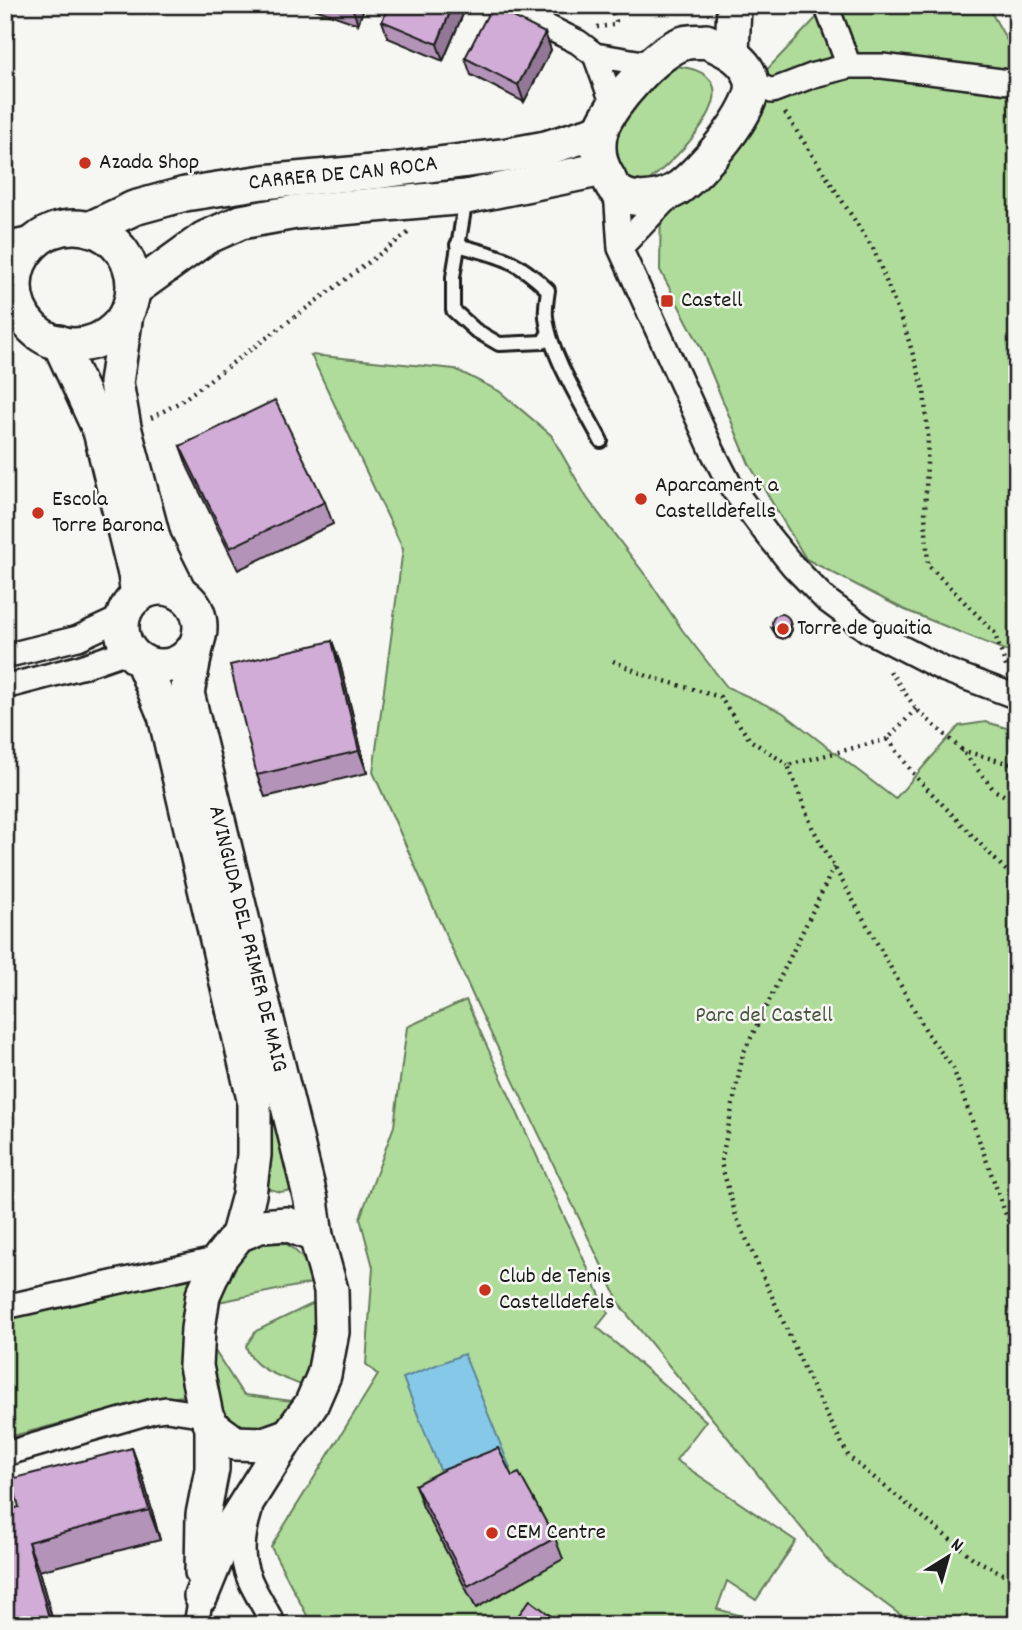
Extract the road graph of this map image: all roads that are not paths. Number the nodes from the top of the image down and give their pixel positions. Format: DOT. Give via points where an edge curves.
graph roads {
  1 [pos="503,5"];
  2 [pos="733,5"];
  3 [pos="826,5"];
  4 [pos="719,47"];
  5 [pos="595,55"];
  6 [pos="649,64"];
  7 [pos="849,66"];
  8 [pos="1017,83"];
  9 [pos="762,87"];
  10 [pos="608,119"];
  11 [pos="610,180"];
  12 [pos="676,190"];
  13 [pos="466,197"];
  14 [pos="89,229"];
  15 [pos="41,237"];
  16 [pos="5,245"];
  17 [pos="457,245"];
  18 [pos="621,248"];
  19 [pos="130,302"];
  20 [pos="14,312"];
  21 [pos="549,332"];
  22 [pos="59,342"];
  23 [pos="601,441"];
  24 [pos="180,593"];
  25 [pos="131,606"];
  26 [pos="197,643"];
  27 [pos="5,656"];
  28 [pos="136,656"];
  29 [pos="5,687"];
  30 [pos="1014,689"];
  31 [pos="316,1236"];
  32 [pos="228,1247"];
  33 [pos="5,1307"];
  34 [pos="209,1420"];
  35 [pos="289,1435"];
  36 [pos="5,1454"];
  37 [pos="258,1485"];
  38 [pos="199,1610"];
  39 [pos="274,1625"];
  1 -- 5 [label="street"];
  2 -- 4 [label="street"];
  3 -- 7 [label="street"];
  4 -- 6 [label="street" via="683,43"];
  4 -- 9 [label="street" via="744,65"];
  5 -- 6 [label="street"];
  5 -- 10 [label="street"];
  6 -- 10 [label="street"];
  7 -- 8 [label="street"];
  7 -- 9 [label="street"];
  9 -- 12 [label="street" via="717,150"];
  10 -- 11 [label="street" via="598,150"];
  10 -- 14 [label="street, CARRER DE CAN ROCA" via="546,148 185,194 134,208"];
  11 -- 12 [label="street" via="638,199"];
  11 -- 13 [label="street, CARRER DE CAN ROCA"];
  11 -- 18 [label="street"];
  12 -- 18 [label="street"];
  13 -- 17 [label="lane"];
  13 -- 19 [label="street, CARRER DE CAN ROCA" via="296,212 241,222 205,238"];
  14 -- 15 [label="street" via="64,228"];
  14 -- 19 [label="street" via="108,237 122,252 131,270"];
  15 -- 16 [label="street"];
  15 -- 20 [label="street" via="25,254 17,275"];
  17 -- 21 [label="lane" via="505,257 548,290"];
  17 -- 21 [label="lane" via="453,310 499,344 543,341"];
  18 -- 30 [label="street" via="730,485 793,566 825,599 867,631 945,670"];
  19 -- 22 [label="street" via="111,332 97,340"];
  19 -- 24 [label="street" via="116,383 154,541"];
  20 -- 22 [label="street"];
  21 -- 23 [label="lane"];
  22 -- 25 [label="street" via="100,431"];
  24 -- 25 [label="street" via="159,588"];
  24 -- 26 [label="street" via="198,612 201,631"];
  25 -- 27 [label="street" via="78,638"];
  25 -- 28 [label="street" via="123,634"];
  26 -- 28 [label="street" via="188,656 174,664 158,666"];
  26 -- 31 [label="street, AVINGUDA DEL PRIMER DE MAIG" via="187,693 311,1199"];
  28 -- 29 [label="street"];
  28 -- 32 [label="street, AVINGUDA DEL PRIMER DE MAIG" via="165,716 254,1099 249,1195"];
  31 -- 32 [label="street" via="287,1224 260,1226"];
  31 -- 35 [label="street" via="331,1290 332,1332 320,1385"];
  32 -- 33 [label="street"];
  32 -- 34 [label="street" via="203,1295 198,1329 196,1366"];
  34 -- 35 [label="street" via="235,1443 264,1444"];
  34 -- 36 [label="street" via="166,1409 153,1411"];
  34 -- 38 [label="street" via="212,1469 203,1515"];
  35 -- 37 [label="street"];
  37 -- 38 [label="street" via="226,1535"];
  37 -- 39 [label="street" via="243,1534 243,1567"];
}
